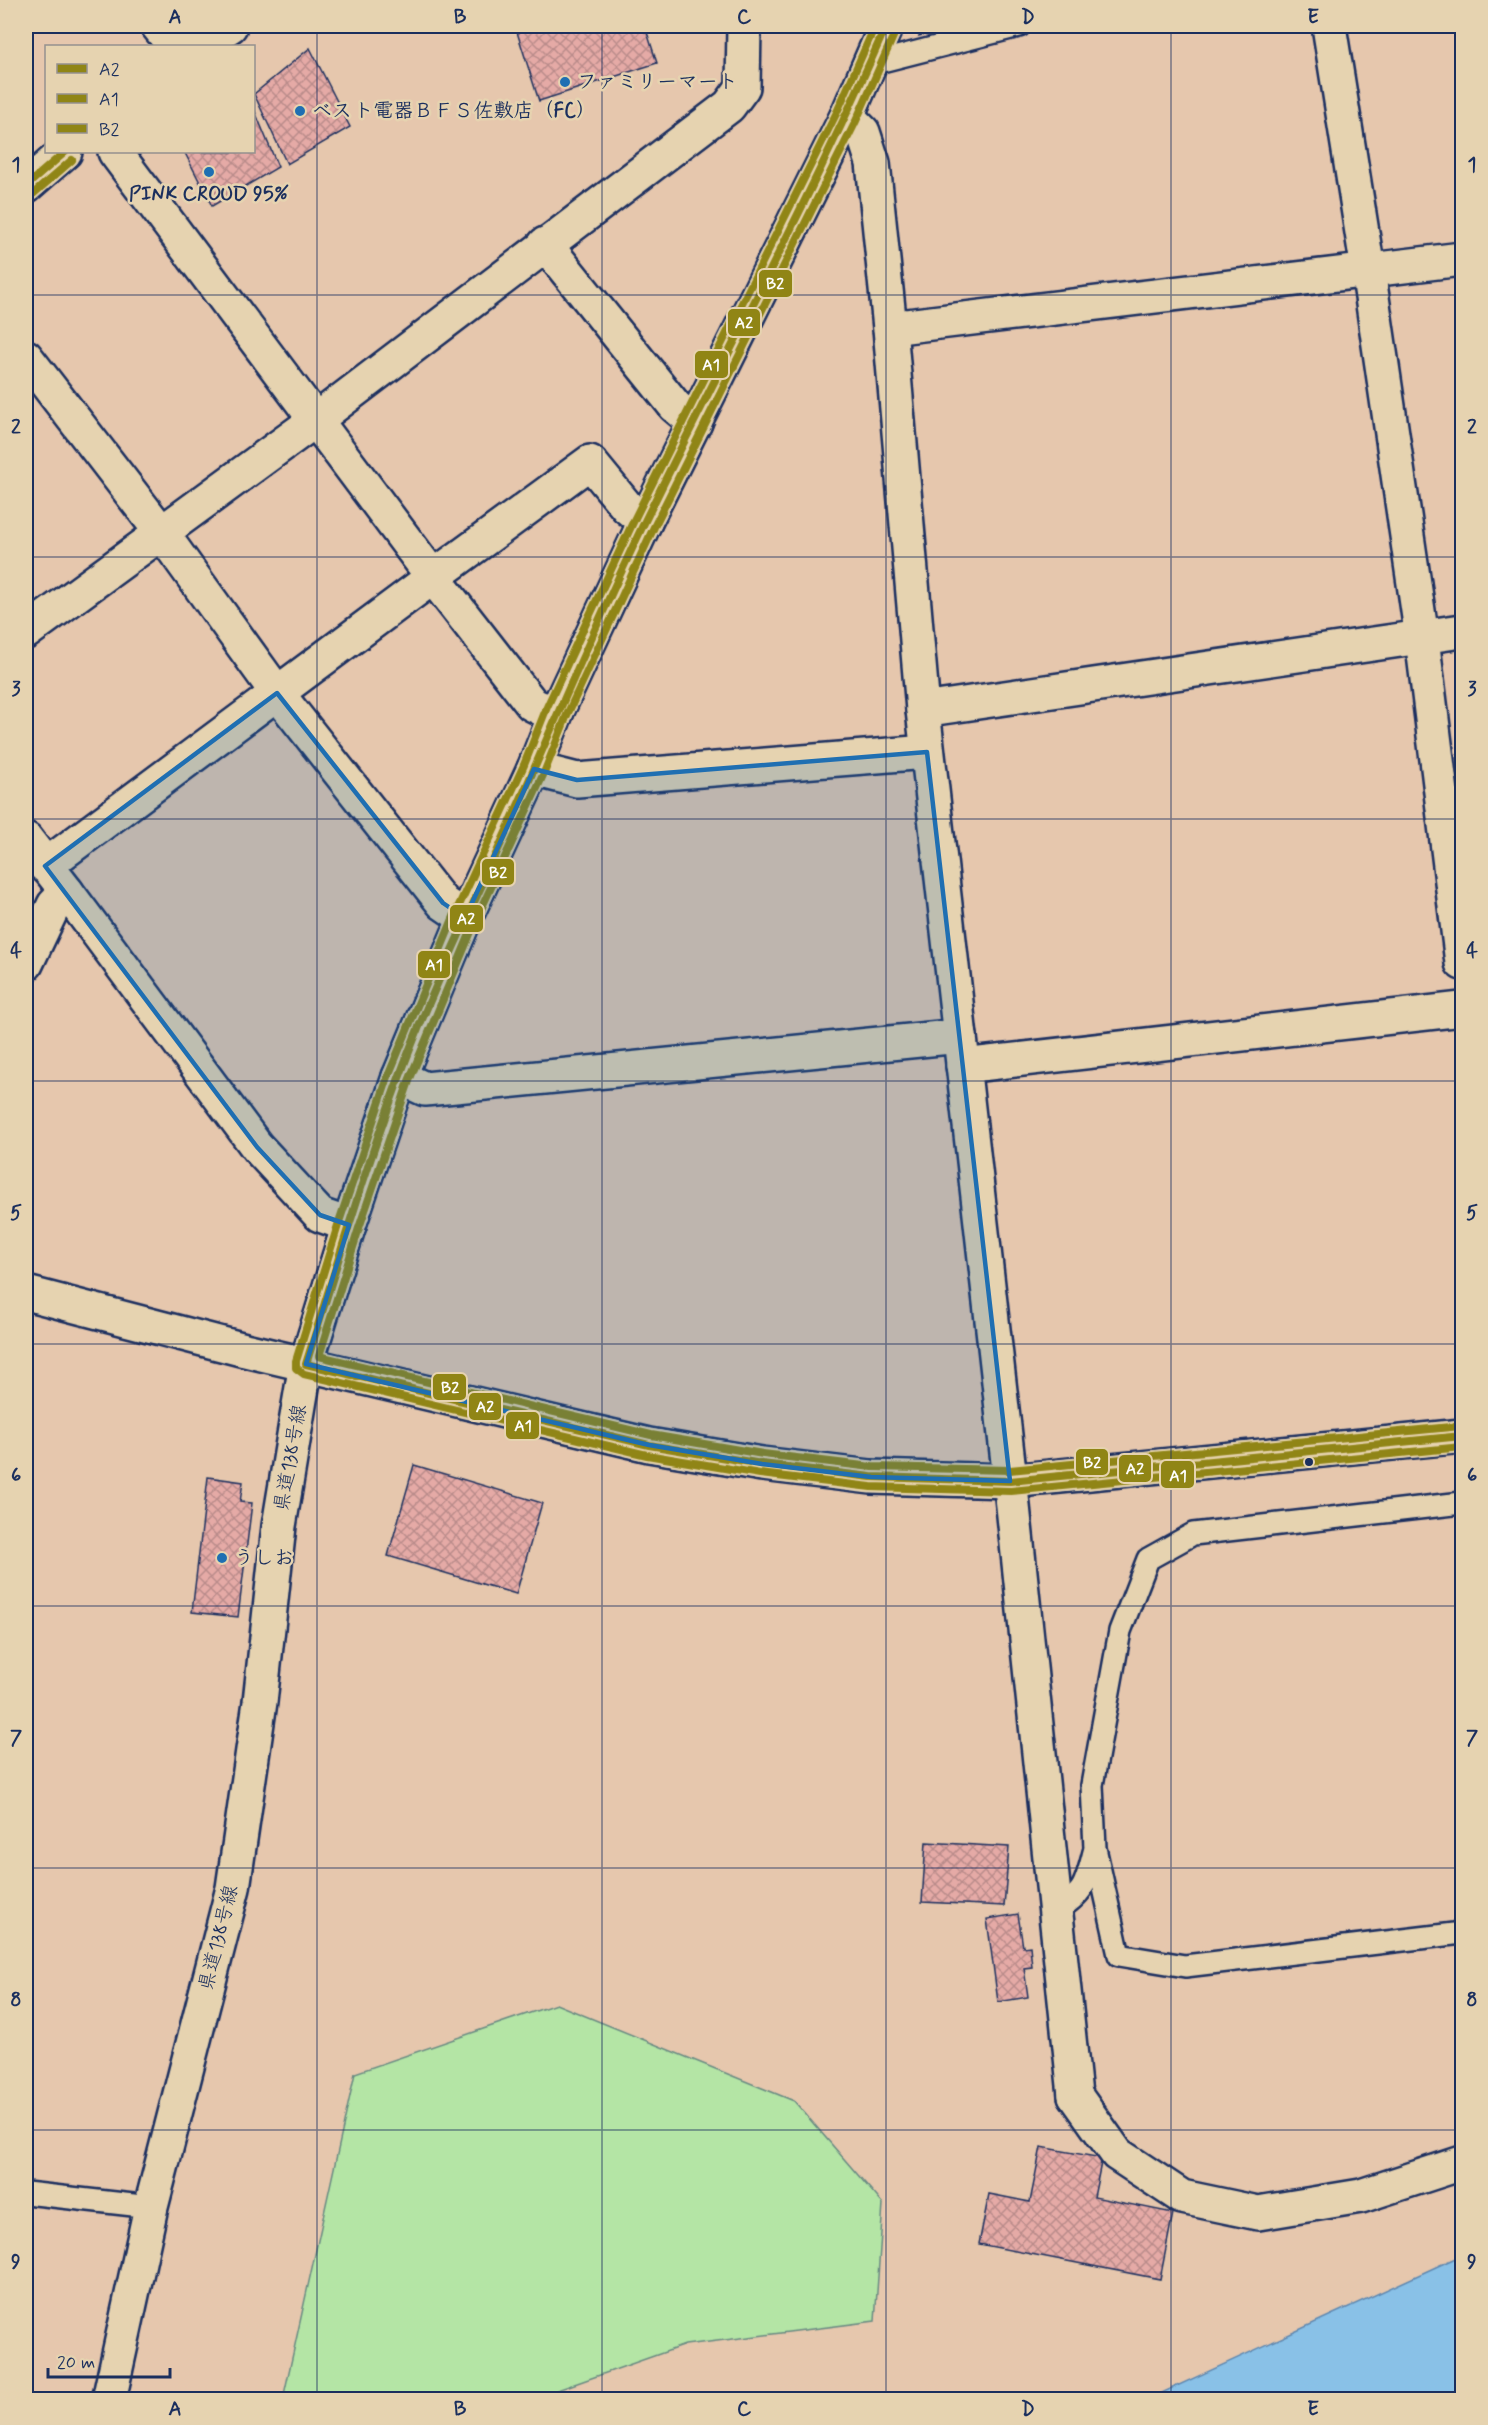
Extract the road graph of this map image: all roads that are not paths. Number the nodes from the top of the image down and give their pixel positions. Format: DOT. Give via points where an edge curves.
graph roads {
  1 [pos="158,26"];
  2 [pos="230,26"];
  3 [pos="744,26"];
  4 [pos="886,26"];
  5 [pos="1019,26"];
  6 [pos="1329,26"];
  7 [pos="173,45"];
  8 [pos="201,45"];
  9 [pos="870,64"];
  10 [pos="847,116"];
  11 [pos="64,153"];
  12 [pos="116,153"];
  13 [pos="26,186"];
  14 [pos="545,244"];
  15 [pos="1462,259"];
  16 [pos="1368,270"];
  17 [pos="890,328"];
  18 [pos="26,357"];
  19 [pos="317,419"];
  20 [pos="695,423"];
  21 [pos="645,522"];
  22 [pos="162,532"];
  23 [pos="433,576"];
  24 [pos="1462,631"];
  25 [pos="26,632"];
  26 [pos="1422,638"];
  27 [pos="278,693"];
  28 [pos="923,710"];
  29 [pos="557,711"];
  30 [pos="927,752"];
  31 [pos="534,769"];
  32 [pos="26,839"];
  33 [pos="45,866"];
  34 [pos="67,892"];
  35 [pos="465,918"];
  36 [pos="1462,963"];
  37 [pos="26,964"];
  38 [pos="1462,1009"];
  39 [pos="961,1051"];
  40 [pos="399,1077"];
  41 [pos="349,1225"];
  42 [pos="26,1293"];
  43 [pos="306,1364"];
  44 [pos="1462,1436"];
  45 [pos="1010,1481"];
  46 [pos="1462,1503"];
  47 [pos="1095,1848"];
  48 [pos="1055,1912"];
  49 [pos="1462,1933"];
  50 [pos="1462,2163"];
  51 [pos="26,2193"];
  52 [pos="151,2207"];
  53 [pos="109,2400"];
  1 -- 7 [label="main road"];
  2 -- 8 [label="main road"];
  3 -- 14 [label="main road" via="743,87 729,106"];
  4 -- 9 [label="main road, 県道138号線"];
  5 -- 9 [label="lane"];
  6 -- 16 [label="main road"];
  9 -- 10 [label="main road, 県道138号線"];
  10 -- 17 [label="main road" via="863,132 873,163"];
  10 -- 20 [label="main road, 県道138号線"];
  11 -- 13 [label="main road"];
  12 -- 19 [label="main road"];
  14 -- 19 [label="main road"];
  14 -- 20 [label="main road" via="675,406"];
  15 -- 16 [label="main road"];
  16 -- 17 [label="main road"];
  16 -- 26 [label="main road"];
  17 -- 28 [label="main road"];
  18 -- 22 [label="main road"];
  19 -- 22 [label="main road"];
  19 -- 23 [label="main road"];
  20 -- 21 [label="main road, 県道138号線"];
  21 -- 23 [label="main road" via="627,507 590,462"];
  21 -- 29 [label="main road, 県道138号線"];
  22 -- 25 [label="main road"];
  22 -- 27 [label="main road"];
  23 -- 27 [label="main road"];
  23 -- 29 [label="main road" via="532,704"];
  24 -- 26 [label="main road"];
  26 -- 28 [label="main road"];
  26 -- 36 [label="main road"];
  27 -- 33 [label="main road"];
  27 -- 35 [label="main road" via="443,903"];
  28 -- 30 [label="main road"];
  29 -- 31 [label="main road, 県道138号線"];
  30 -- 31 [label="main road" via="577,780"];
  30 -- 39 [label="main road"];
  31 -- 35 [label="main road, 県道138号線"];
  32 -- 33 [label="main road"];
  33 -- 34 [label="main road"];
  34 -- 37 [label="main road" via="54,905"];
  34 -- 41 [label="main road" via="257,1147 320,1215"];
  35 -- 40 [label="main road, 県道138号線"];
  38 -- 39 [label="main road"];
  39 -- 40 [label="main road" via="425,1089"];
  39 -- 45 [label="main road"];
  40 -- 41 [label="main road, 県道138号線"];
  41 -- 43 [label="main road, 県道138号線"];
  42 -- 43 [label="main road"];
  43 -- 45 [label="main road" via="649,1445 762,1464 871,1477"];
  43 -- 52 [label="main road, 県道138号線" via="279,1526 260,1701 232,1888"];
  44 -- 45 [label="main road"];
  45 -- 48 [label="main road"];
  46 -- 47 [label="lane" via="1193,1534 1148,1559 1120,1631 1092,1785"];
  47 -- 48 [label="lane" via="1087,1879 1077,1897"];
  47 -- 49 [label="lane" via="1119,1955 1185,1966"];
  48 -- 50 [label="main road" via="1075,2095 1117,2154 1182,2197 1258,2213 1361,2196"];
  51 -- 52 [label="lane"];
  52 -- 53 [label="main road, 県道138号線"];
}
